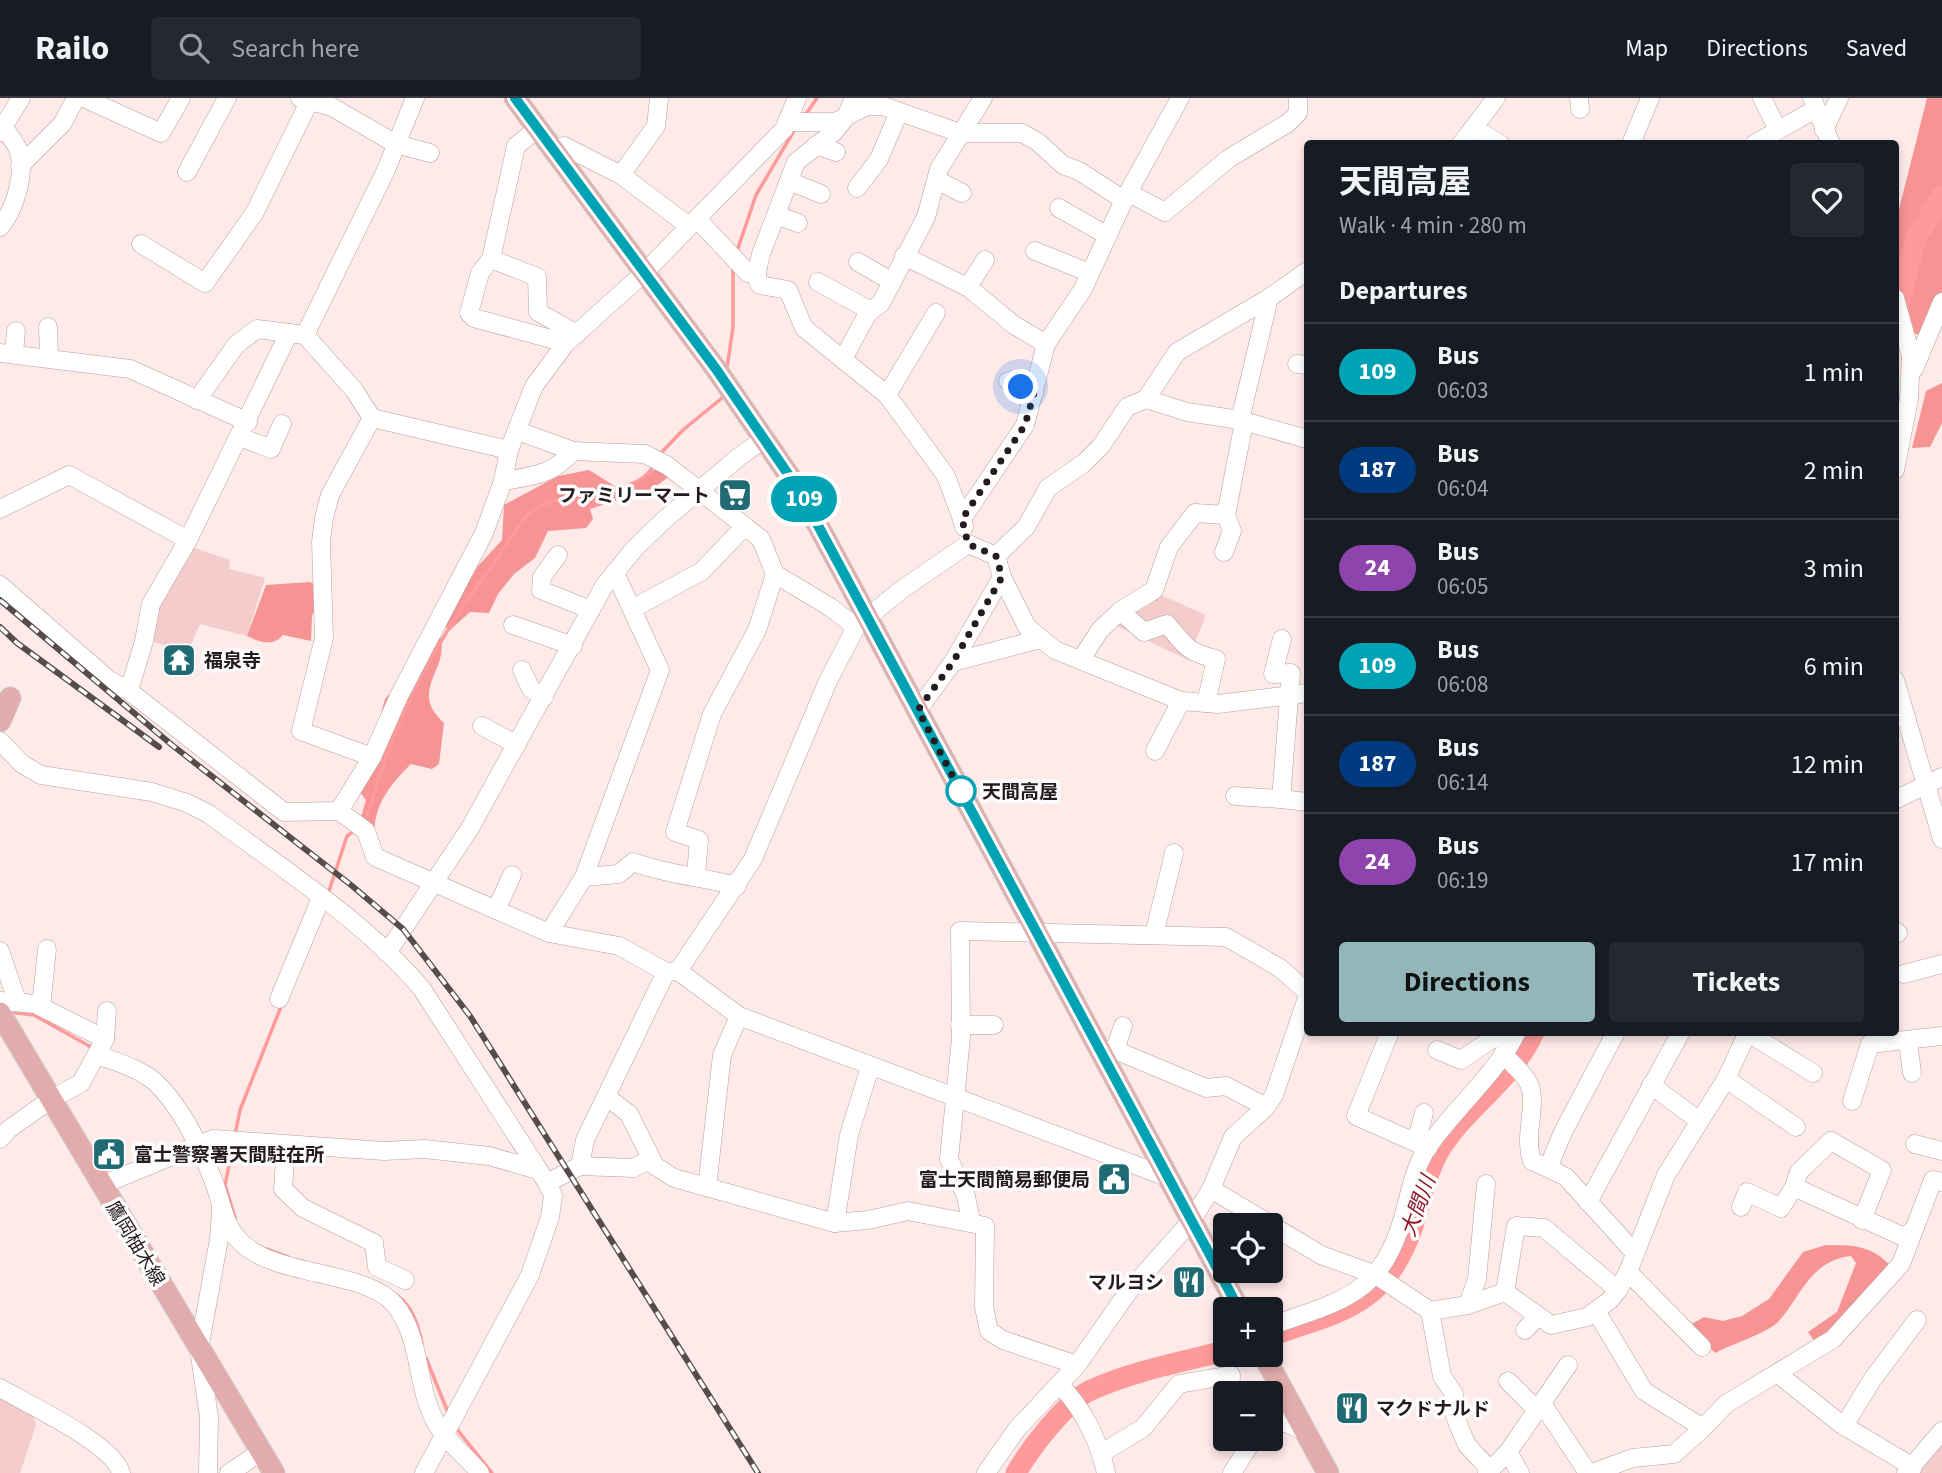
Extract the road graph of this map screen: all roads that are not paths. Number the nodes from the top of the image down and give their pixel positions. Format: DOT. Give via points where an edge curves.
graph roads {
  1 [pos="21,98"];
  2 [pos="76,98"];
  3 [pos="84,98"];
  4 [pos="181,98"];
  5 [pos="227,98"];
  6 [pos="415,98"];
  7 [pos="515,98"];
  8 [pos="659,98"];
  9 [pos="797,98"];
  10 [pos="854,98"];
  11 [pos="983,98"];
  12 [pos="1180,98"];
  13 [pos="1298,98"];
  14 [pos="1496,98"];
  15 [pos="1650,98"];
  16 [pos="1762,98"];
  17 [pos="1839,98"];
  18 [pos="305,100"];
  19 [pos="334,103"];
  20 [pos="1814,103"];
  21 [pos="899,112"];
  22 [pos="846,117"];
  23 [pos="792,122"];
  24 [pos="1474,128"];
  25 [pos="537,129"];
  26 [pos="2,130"];
  27 [pos="1778,130"];
  28 [pos="960,132"];
  29 [pos="1827,137"];
  30 [pos="1464,140"];
  31 [pos="1494,140"];
  32 [pos="1633,140"];
  33 [pos="1761,140"];
  34 [pos="396,144"];
  35 [pos="816,145"];
  36 [pos="552,149"];
  37 [pos="836,152"];
  38 [pos="430,153"];
  39 [pos="20,166"];
  40 [pos="187,172"];
  41 [pos="621,175"];
  42 [pos="937,180"];
  43 [pos="789,181"];
  44 [pos="857,188"];
  45 [pos="962,193"];
  46 [pos="821,194"];
  47 [pos="1127,196"];
  48 [pos="1059,208"];
  49 [pos="776,215"];
  50 [pos="693,222"];
  51 [pos="798,223"];
  52 [pos="0,227"];
  53 [pos="1108,236"];
  54 [pos="141,244"];
  55 [pos="1035,251"];
  56 [pos="904,256"];
  57 [pos="491,259"];
  58 [pos="985,260"];
  59 [pos="858,262"];
  60 [pos="644,273"];
  61 [pos="1090,273"];
  62 [pos="1304,273"];
  63 [pos="757,275"];
  64 [pos="891,281"];
  65 [pos="818,282"];
  66 [pos="968,287"];
  67 [pos="1269,298"];
  68 [pos="1942,302"];
  69 [pos="1899,310"];
  70 [pos="871,311"];
  71 [pos="936,313"];
  72 [pos="48,327"];
  73 [pos="16,331"];
  74 [pos="297,334"];
  75 [pos="572,339"];
  76 [pos="1046,344"];
  77 [pos="7,353"];
  78 [pos="48,358"];
  79 [pos="843,359"];
  80 [pos="1911,375"];
  81 [pos="1008,381"];
  82 [pos="1034,393"];
  83 [pos="887,395"];
  84 [pos="1146,399"];
  85 [pos="197,400"];
  86 [pos="372,418"];
  87 [pos="1242,421"];
  88 [pos="282,424"];
  89 [pos="244,430"];
  90 [pos="518,430"];
  91 [pos="766,438"];
  92 [pos="1304,438"];
  93 [pos="1899,446"];
  94 [pos="509,450"];
  95 [pos="573,451"];
  96 [pos="503,481"];
  97 [pos="701,490"];
  98 [pos="0,509"];
  99 [pos="1226,515"];
  100 [pos="962,519"];
  101 [pos="745,526"];
  102 [pos="188,540"];
  103 [pos="968,544"];
  104 [pos="1224,552"];
  105 [pos="558,555"];
  106 [pos="996,556"];
  107 [pos="614,573"];
  108 [pos="775,574"];
  109 [pos="1002,577"];
  110 [pos="0,585"];
  111 [pos="632,609"];
  112 [pos="592,610"];
  113 [pos="1120,611"];
  114 [pos="862,623"];
  115 [pos="513,625"];
  116 [pos="1040,639"];
  117 [pos="1282,639"];
  118 [pos="573,646"];
  119 [pos="1082,658"];
  120 [pos="953,662"];
  121 [pos="522,670"];
  122 [pos="1899,690"];
  123 [pos="128,691"];
  124 [pos="5,693"];
  125 [pos="1304,693"];
  126 [pos="1287,695"];
  127 [pos="544,697"];
  128 [pos="1181,701"];
  129 [pos="1206,703"];
  130 [pos="918,710"];
  131 [pos="0,721"];
  132 [pos="482,726"];
  133 [pos="0,741"];
  134 [pos="517,745"];
  135 [pos="1155,751"];
  136 [pos="372,757"];
  137 [pos="1934,781"];
  138 [pos="1235,796"];
  139 [pos="1899,798"];
  140 [pos="1281,799"];
  141 [pos="1304,802"];
  142 [pos="344,816"];
  143 [pos="1941,830"];
  144 [pos="1174,853"];
  145 [pos="512,875"];
  146 [pos="696,876"];
  147 [pos="584,877"];
  148 [pos="432,883"];
  149 [pos="737,886"];
  150 [pos="321,898"];
  151 [pos="496,910"];
  152 [pos="1036,931"];
  153 [pos="550,933"];
  154 [pos="1154,935"];
  155 [pos="47,948"];
  156 [pos="0,951"];
  157 [pos="387,953"];
  158 [pos="1942,964"];
  159 [pos="672,971"];
  160 [pos="1904,974"];
  161 [pos="1304,992"];
  162 [pos="279,999"];
  163 [pos="1304,1005"];
  164 [pos="41,1007"];
  165 [pos="5,1008"];
  166 [pos="107,1011"];
  167 [pos="739,1016"];
  168 [pos="960,1025"];
  169 [pos="994,1025"];
  170 [pos="1123,1026"];
  171 [pos="1942,1035"];
  172 [pos="1388,1036"];
  173 [pos="1614,1036"];
  174 [pos="1679,1036"];
  175 [pos="1747,1036"];
  176 [pos="1753,1036"];
  177 [pos="1908,1041"];
  178 [pos="101,1047"];
  179 [pos="1509,1048"];
  180 [pos="1107,1049"];
  181 [pos="1437,1049"];
  182 [pos="870,1067"];
  183 [pos="1812,1073"];
  184 [pos="1912,1073"];
  185 [pos="1726,1079"];
  186 [pos="1651,1085"];
  187 [pos="607,1097"];
  188 [pos="955,1099"];
  189 [pos="50,1100"];
  190 [pos="1852,1101"];
  191 [pos="1266,1107"];
  192 [pos="1424,1113"];
  193 [pos="1698,1121"];
  194 [pos="1796,1127"];
  195 [pos="0,1139"];
  196 [pos="221,1142"];
  197 [pos="1915,1144"];
  198 [pos="1422,1145"];
  199 [pos="286,1146"];
  200 [pos="1942,1151"];
  201 [pos="650,1160"];
  202 [pos="580,1166"];
  203 [pos="1548,1168"];
  204 [pos="542,1177"];
  205 [pos="1167,1177"];
  206 [pos="1942,1182"];
  207 [pos="1486,1184"];
  208 [pos="102,1185"];
  209 [pos="707,1187"];
  210 [pos="1794,1187"];
  211 [pos="1211,1189"];
  212 [pos="1588,1202"];
  213 [pos="221,1203"];
  214 [pos="1741,1206"];
  215 [pos="1192,1220"];
  216 [pos="1862,1220"];
  217 [pos="971,1221"];
  218 [pos="835,1223"];
  219 [pos="1913,1230"];
  220 [pos="1634,1252"];
  221 [pos="1628,1272"];
  222 [pos="1376,1275"];
  223 [pos="405,1280"];
  224 [pos="1618,1290"];
  225 [pos="1505,1292"];
  226 [pos="1233,1297"];
  227 [pos="1468,1305"];
  228 [pos="1430,1311"];
  229 [pos="1596,1311"];
  230 [pos="1917,1320"];
  231 [pos="1283,1321"];
  232 [pos="1702,1347"];
  233 [pos="200,1349"];
  234 [pos="1077,1364"];
  235 [pos="1568,1366"];
  236 [pos="1270,1367"];
  237 [pos="1778,1374"];
  238 [pos="1231,1381"];
  239 [pos="1508,1381"];
  240 [pos="0,1388"];
  241 [pos="1064,1390"];
  242 [pos="1541,1408"];
  243 [pos="1283,1423"];
  244 [pos="1844,1426"];
  245 [pos="1703,1428"];
  246 [pos="1306,1431"];
  247 [pos="1942,1431"];
  248 [pos="446,1433"];
  249 [pos="1246,1451"];
  250 [pos="261,1452"];
  251 [pos="1102,1452"];
  252 [pos="1508,1452"];
  253 [pos="1910,1470"];
  254 [pos="1489,1471"];
  255 [pos="121,1473"];
  256 [pos="208,1473"];
  257 [pos="229,1473"];
  258 [pos="274,1473"];
  259 [pos="424,1473"];
  260 [pos="480,1473"];
  261 [pos="986,1473"];
  262 [pos="1106,1473"];
  263 [pos="1232,1473"];
  264 [pos="1328,1473"];
  265 [pos="1520,1473"];
  266 [pos="1590,1473"];
  1 -- 26 [label="street"];
  2 -- 39 [label="street" via="62,124"];
  3 -- 4 [label="street" via="161,133"];
  5 -- 40 [label="street"];
  6 -- 34 [label="street"];
  7 -- 25 [label="main road"];
  8 -- 41 [label="street" via="656,126"];
  9 -- 23 [label="street"];
  10 -- 22 [label="street"];
  11 -- 28 [label="street"];
  12 -- 47 [label="street"];
  13 -- 47 [label="street" via="1298,113 1288,123 1228,159 1165,212"];
  14 -- 24 [label="street"];
  15 -- 32 [label="street"];
  16 -- 27 [label="street"];
  17 -- 29 [label="street"];
  18 -- 19 [label="street"];
  18 -- 54 [label="street" via="256,212 205,283"];
  19 -- 34 [label="street"];
  20 -- 27 [label="street"];
  20 -- 29 [label="street"];
  21 -- 22 [label="street" via="867,106"];
  21 -- 28 [label="street"];
  21 -- 44 [label="street" via="879,159"];
  22 -- 23 [label="street"];
  22 -- 35 [label="street"];
  23 -- 50 [label="street"];
  24 -- 30 [label="street"];
  24 -- 31 [label="street"];
  25 -- 36 [label="main road"];
  25 -- 57 [label="street" via="516,146"];
  26 -- 39 [label="street" via="19,150"];
  27 -- 33 [label="street"];
  28 -- 42 [label="street"];
  28 -- 47 [label="street" via="1022,132 1063,165"];
  34 -- 38 [label="street"];
  34 -- 74 [label="street"];
  35 -- 37 [label="street"];
  35 -- 43 [label="street" via="796,162"];
  36 -- 41 [label="street" via="564,146"];
  36 -- 60 [label="main road"];
  39 -- 52 [label="street" via="13,211"];
  41 -- 50 [label="street"];
  42 -- 45 [label="street"];
  42 -- 56 [label="street" via="926,217"];
  43 -- 46 [label="street"];
  43 -- 49 [label="street"];
  47 -- 53 [label="street"];
  48 -- 53 [label="street"];
  49 -- 51 [label="street"];
  49 -- 63 [label="street"];
  50 -- 60 [label="street"];
  50 -- 63 [label="street" via="748,273"];
  53 -- 61 [label="street"];
  55 -- 61 [label="street"];
  56 -- 64 [label="street"];
  56 -- 66 [label="street"];
  57 -- 75 [label="street" via="537,277 538,312"];
  57 -- 75 [label="street" via="480,273 469,313 474,318"];
  58 -- 66 [label="street"];
  59 -- 64 [label="street"];
  60 -- 75 [label="street"];
  60 -- 91 [label="main road"];
  61 -- 76 [label="street"];
  62 -- 67 [label="street"];
  63 -- 79 [label="street" via="760,285 788,290 804,328"];
  64 -- 70 [label="street" via="881,303"];
  65 -- 70 [label="street"];
  66 -- 76 [label="street" via="1014,325"];
  67 -- 84 [label="street" via="1177,352"];
  67 -- 87 [label="street"];
  68 -- 80 [label="street"];
  69 -- 80 [label="street" via="1909,340"];
  70 -- 79 [label="street"];
  71 -- 83 [label="street"];
  72 -- 78 [label="street"];
  73 -- 77 [label="street"];
  74 -- 85 [label="street" via="257,329 236,345"];
  74 -- 86 [label="street" via="354,390"];
  74 -- 89 [label="street"];
  75 -- 90 [label="street" via="534,386"];
  76 -- 82 [label="street"];
  77 -- 78 [label="street"];
  78 -- 85 [label="street" via="130,369"];
  79 -- 83 [label="street"];
  80 -- 93 [label="street"];
  81 -- 82 [label="street"];
  82 -- 100 [label="street" via="1025,425"];
  83 -- 100 [label="street" via="946,476"];
  84 -- 87 [label="street" via="1187,412"];
  84 -- 106 [label="street" via="1127,407 1101,446 1048,488 1026,527"];
  85 -- 89 [label="street"];
  86 -- 94 [label="street"];
  86 -- 136 [label="street" via="330,495 324,518 324,638 300,731"];
  87 -- 92 [label="street"];
  87 -- 99 [label="street"];
  88 -- 89 [label="street" via="271,449"];
  89 -- 102 [label="street"];
  90 -- 94 [label="street"];
  90 -- 95 [label="street"];
  91 -- 97 [label="street"];
  91 -- 114 [label="main road" via="799,490"];
  94 -- 96 [label="street"];
  95 -- 96 [label="street" via="547,474"];
  95 -- 97 [label="street" via="645,454"];
  96 -- 136 [label="street" via="484,533"];
  97 -- 101 [label="street"];
  97 -- 107 [label="street" via="644,539"];
  98 -- 102 [label="street" via="69,475"];
  99 -- 104 [label="street" via="1232,531"];
  99 -- 113 [label="street" via="1195,513 1169,547 1154,590"];
  100 -- 103 [label="street"];
  101 -- 108 [label="street" via="761,539"];
  101 -- 111 [label="street" via="702,571"];
  102 -- 123 [label="street" via="151,604"];
  103 -- 106 [label="street"];
  103 -- 114 [label="street"];
  105 -- 112 [label="street" via="542,577 541,590"];
  106 -- 109 [label="street"];
  107 -- 111 [label="street"];
  107 -- 112 [label="street"];
  108 -- 114 [label="street"];
  108 -- 146 [label="street" via="757,630 712,714 675,832 699,839"];
  109 -- 116 [label="street" via="1027,627"];
  109 -- 120 [label="street"];
  110 -- 123 [label="street" via="109,680"];
  111 -- 147 [label="street" via="660,670"];
  112 -- 118 [label="street"];
  113 -- 119 [label="street" via="1100,630"];
  113 -- 129 [label="street" via="1144,632 1167,624 1178,642 1200,656 1216,659"];
  114 -- 130 [label="main road"];
  114 -- 149 [label="street" via="828,681 765,833"];
  115 -- 118 [label="street"];
  116 -- 119 [label="street" via="1055,650"];
  116 -- 120 [label="street"];
  117 -- 126 [label="street" via="1273,674 1291,673"];
  118 -- 127 [label="street"];
  119 -- 128 [label="street"];
  120 -- 130 [label="street"];
  121 -- 127 [label="street" via="531,689"];
  122 -- 137 [label="street"];
  123 -- 142 [label="street" via="284,812"];
  124 -- 131 [label="main road"];
  125 -- 126 [label="street"];
  126 -- 129 [label="street"];
  126 -- 140 [label="street"];
  127 -- 134 [label="street"];
  128 -- 129 [label="street"];
  128 -- 135 [label="street"];
  130 -- 152 [label="main road"];
  132 -- 134 [label="street"];
  133 -- 150 [label="street" via="22,764 41,775 152,792 187,803 209,814"];
  134 -- 148 [label="street" via="470,828"];
  136 -- 142 [label="street"];
  137 -- 139 [label="street"];
  137 -- 143 [label="street"];
  138 -- 140 [label="street"];
  140 -- 141 [label="street"];
  142 -- 148 [label="street" via="366,831 376,857"];
  144 -- 154 [label="street"];
  145 -- 151 [label="street"];
  146 -- 147 [label="street" via="664,873 633,862 619,874"];
  146 -- 149 [label="street"];
  147 -- 153 [label="street"];
  148 -- 151 [label="street"];
  148 -- 157 [label="street"];
  149 -- 159 [label="street"];
  150 -- 157 [label="street"];
  150 -- 162 [label="street"];
  151 -- 153 [label="street"];
  152 -- 154 [label="street"];
  152 -- 168 [label="street" via="960,931"];
  152 -- 180 [label="main road"];
  153 -- 159 [label="street" via="619,946"];
  154 -- 161 [label="street" via="1226,937 1280,968"];
  155 -- 164 [label="street"];
  156 -- 165 [label="street"];
  157 -- 204 [label="street" via="422,989"];
  158 -- 160 [label="street"];
  159 -- 167 [label="street"];
  159 -- 187 [label="street"];
  163 -- 191 [label="street" via="1283,1073"];
  164 -- 165 [label="street"];
  164 -- 178 [label="street"];
  165 -- 189 [label="main road, 鷹岡柚木線"];
  166 -- 178 [label="street"];
  167 -- 182 [label="street"];
  167 -- 209 [label="street" via="722,1055"];
  168 -- 169 [label="street"];
  168 -- 188 [label="street"];
  170 -- 180 [label="street" via="1121,1040"];
  171 -- 177 [label="street"];
  172 -- 198 [label="street" via="1356,1116"];
  173 -- 203 [label="street"];
  174 -- 186 [label="street"];
  175 -- 185 [label="street"];
  176 -- 183 [label="street"];
  177 -- 184 [label="street"];
  177 -- 190 [label="street" via="1870,1044"];
  178 -- 189 [label="street" via="81,1083"];
  178 -- 196 [label="street" via="155,1082 172,1103"];
  179 -- 181 [label="street" via="1492,1040 1461,1060"];
  179 -- 198 [label="street"];
  179 -- 203 [label="street" via="1529,1085 1532,1106 1526,1143 1532,1161"];
  180 -- 191 [label="street" via="1206,1088 1226,1086"];
  180 -- 205 [label="main road"];
  182 -- 188 [label="street"];
  182 -- 218 [label="street" via="849,1135"];
  185 -- 193 [label="street"];
  185 -- 194 [label="street"];
  186 -- 193 [label="street"];
  186 -- 212 [label="street"];
  187 -- 201 [label="street" via="629,1114"];
  187 -- 202 [label="street" via="585,1140"];
  188 -- 205 [label="street"];
  188 -- 217 [label="street" via="949,1159 966,1196"];
  189 -- 195 [label="street"];
  189 -- 208 [label="main road, 鷹岡柚木線"];
  191 -- 211 [label="street" via="1233,1137"];
  192 -- 198 [label="street"];
  193 -- 220 [label="street" via="1666,1175"];
  196 -- 199 [label="street"];
  196 -- 208 [label="street"];
  196 -- 213 [label="street"];
  197 -- 200 [label="street"];
  198 -- 222 [label="street" via="1395,1245"];
  199 -- 204 [label="street" via="425,1149 489,1156"];
  199 -- 223 [label="street" via="283,1189 303,1208 374,1243 377,1267"];
  201 -- 202 [label="street" via="633,1168"];
  201 -- 209 [label="street" via="674,1178"];
  202 -- 204 [label="street"];
  203 -- 212 [label="street" via="1566,1177"];
  204 -- 248 [label="street" via="553,1195 530,1275"];
  205 -- 215 [label="main road"];
  206 -- 219 [label="street" via="1933,1180"];
  207 -- 227 [label="street" via="1477,1279"];
  208 -- 233 [label="main road, 鷹岡柚木線"];
  209 -- 218 [label="street"];
  210 -- 214 [label="street" via="1781,1209 1747,1192"];
  210 -- 216 [label="street"];
  210 -- 216 [label="street" via="1799,1172 1831,1141 1882,1170"];
  211 -- 215 [label="street"];
  211 -- 222 [label="street" via="1321,1255"];
  212 -- 220 [label="street"];
  213 -- 233 [label="street"];
  213 -- 248 [label="street" via="236,1238 250,1249 367,1288 397,1307 405,1320 423,1392 435,1421"];
  215 -- 226 [label="main road"];
  215 -- 234 [label="street" via="1128,1292"];
  216 -- 219 [label="street" via="1904,1237"];
  217 -- 218 [label="street" via="908,1211"];
  217 -- 234 [label="street" via="985,1226 984,1307 989,1331 1003,1340"];
  219 -- 237 [label="street" via="1901,1264 1840,1331"];
  220 -- 221 [label="street"];
  221 -- 224 [label="street"];
  221 -- 232 [label="street"];
  222 -- 228 [label="street"];
  222 -- 231 [label="street" via="1348,1297"];
  224 -- 225 [label="street" via="1544,1228 1516,1226"];
  224 -- 229 [label="street"];
  225 -- 227 [label="street"];
  225 -- 229 [label="street" via="1518,1299 1531,1323 1563,1324"];
  227 -- 228 [label="street"];
  228 -- 254 [label="street" via="1442,1376 1454,1395 1454,1413 1466,1445"];
  229 -- 245 [label="street" via="1644,1391"];
  230 -- 244 [label="street"];
  233 -- 250 [label="main road, 鷹岡柚木線"];
  233 -- 256 [label="street" via="208,1417"];
  234 -- 241 [label="street"];
  235 -- 242 [label="street"];
  236 -- 246 [label="main road"];
  237 -- 244 [label="street"];
  237 -- 245 [label="street" via="1726,1404"];
  238 -- 251 [label="street" via="1231,1375 1179,1384 1143,1428"];
  239 -- 242 [label="street"];
  240 -- 255 [label="street" via="98,1445 120,1466"];
  241 -- 251 [label="street"];
  241 -- 261 [label="street" via="1017,1429"];
  242 -- 252 [label="street"];
  242 -- 266 [label="street"];
  243 -- 246 [label="street"];
  244 -- 253 [label="street"];
  245 -- 266 [label="street" via="1674,1454 1633,1458"];
  246 -- 264 [label="main road"];
  247 -- 253 [label="street"];
  248 -- 259 [label="street"];
  248 -- 260 [label="street"];
  249 -- 263 [label="street"];
  250 -- 257 [label="street"];
  250 -- 258 [label="main road, 鷹岡柚木線"];
  251 -- 262 [label="street"];
  252 -- 254 [label="street"];
  252 -- 265 [label="street"];
}
